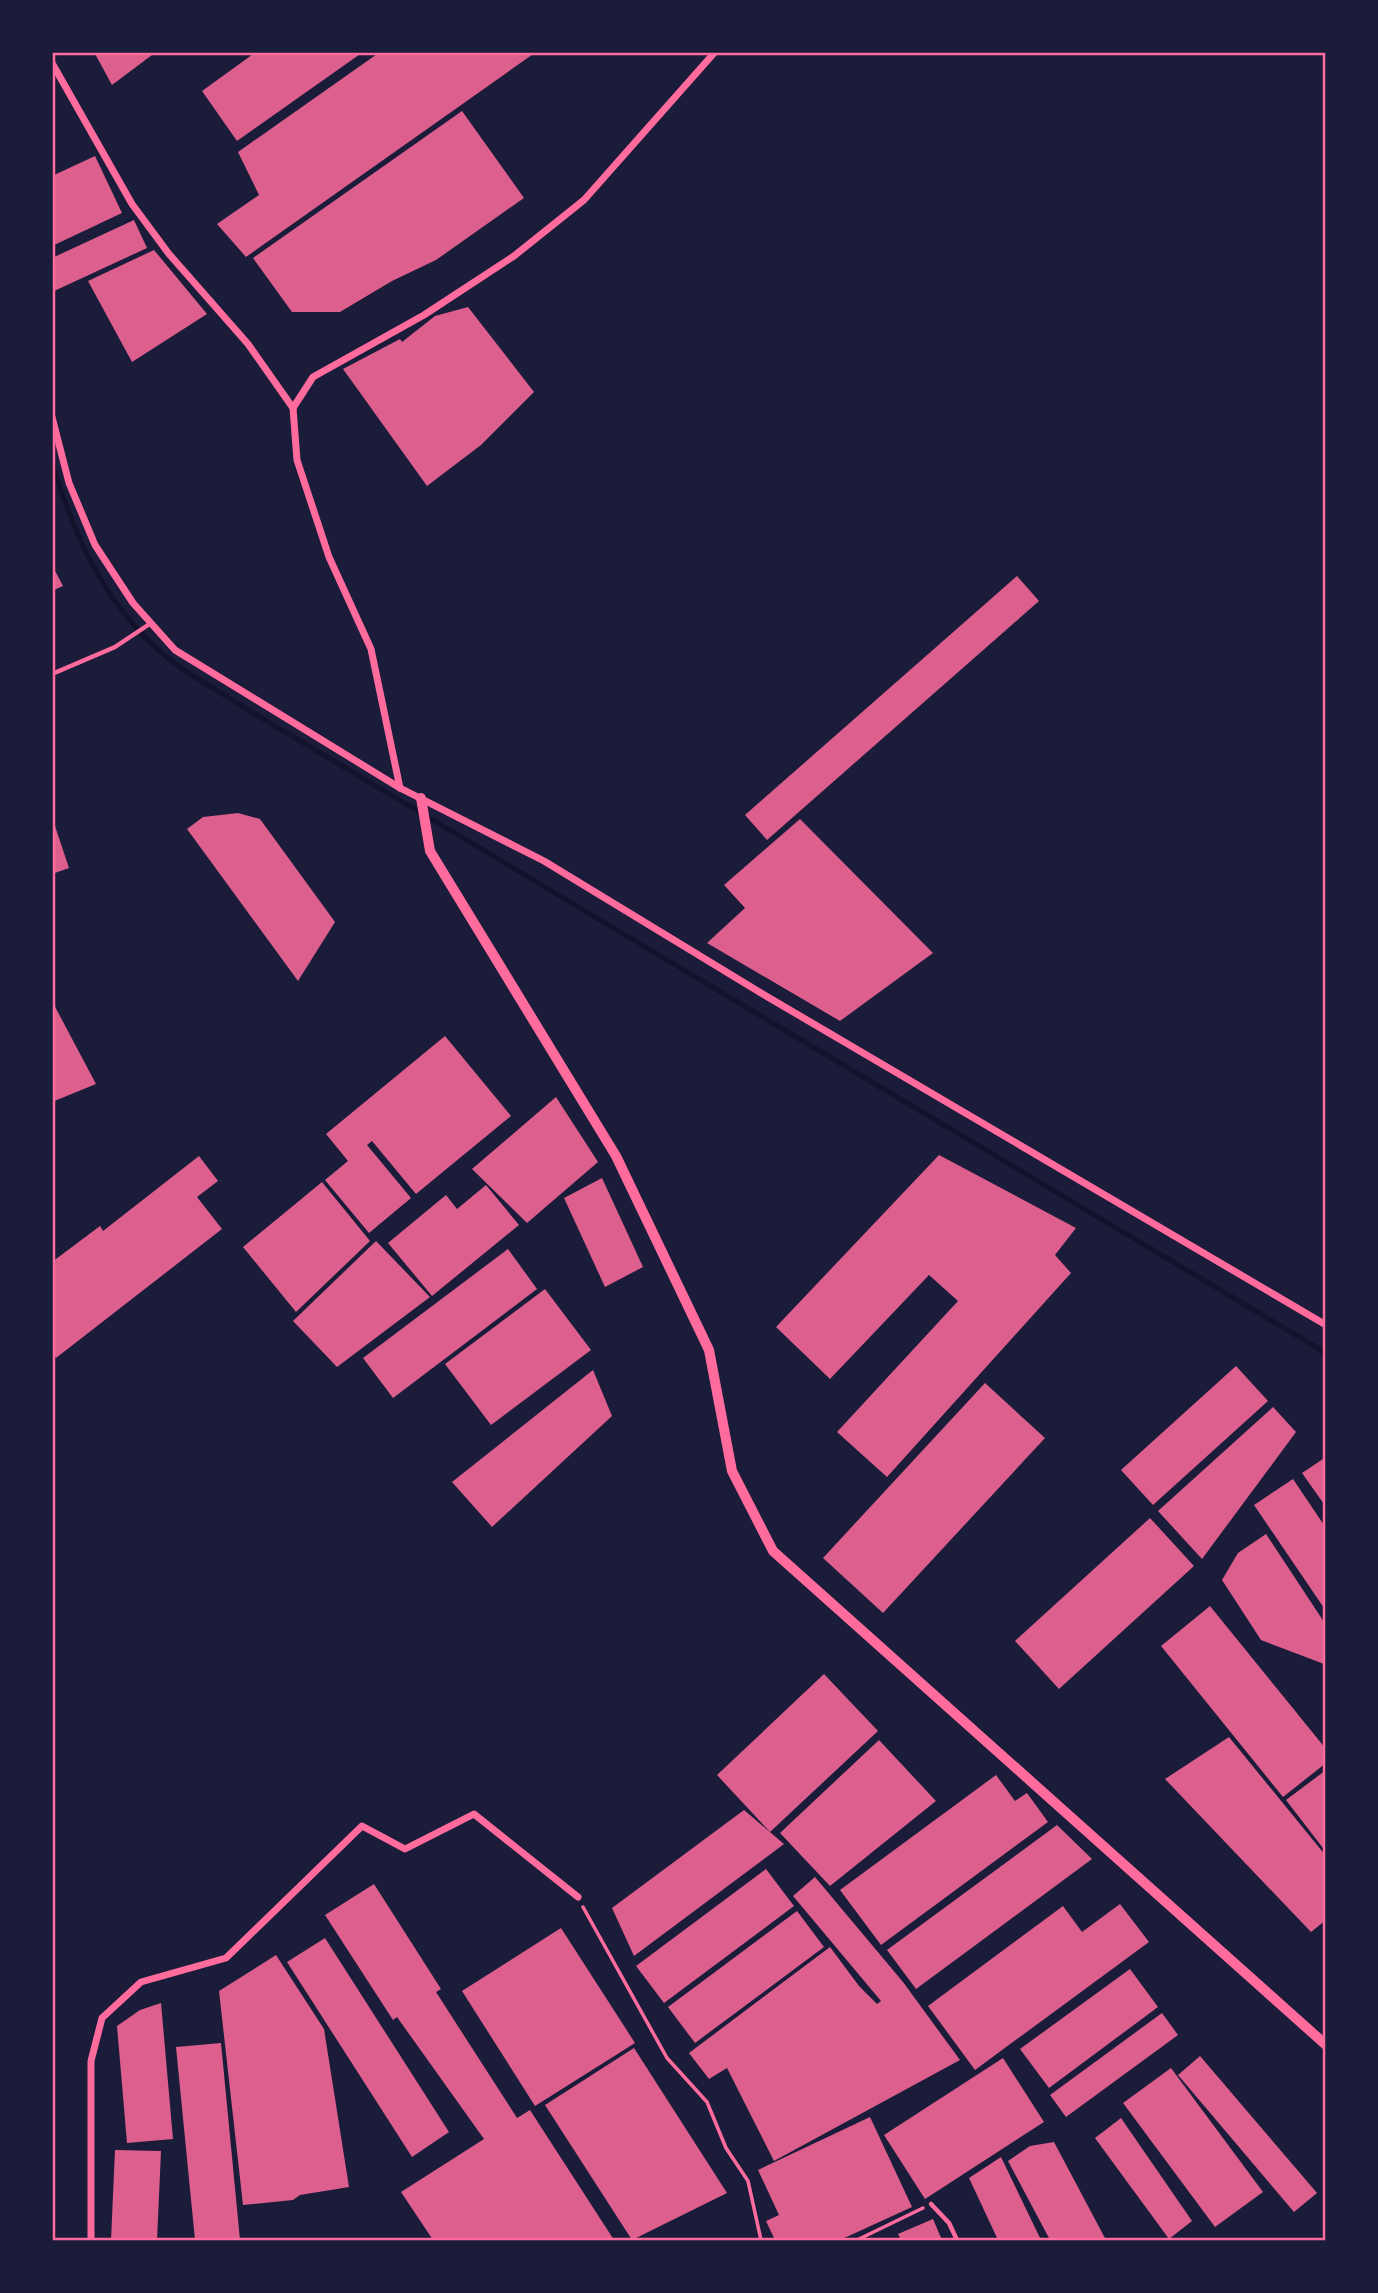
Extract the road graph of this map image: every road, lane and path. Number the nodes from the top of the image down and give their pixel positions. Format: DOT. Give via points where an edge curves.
graph roads {
  1 [pos="715,52"];
  2 [pos="52,63"];
  3 [pos="293,408"];
  4 [pos="52,417"];
  5 [pos="149,624"];
  6 [pos="52,674"];
  7 [pos="400,788"];
  8 [pos="421,798"];
  9 [pos="1325,1325"];
  10 [pos="578,1897"];
  11 [pos="1325,2045"];
  12 [pos="931,2204"];
  13 [pos="91,2241"];
  14 [pos="761,2241"];
  15 [pos="857,2241"];
  16 [pos="957,2241"];
  1 -- 3 [label="street" via="584,200 514,256 447,300 313,377"];
  2 -- 3 [label="street" via="132,204 248,344"];
  3 -- 7 [label="street" via="297,460 329,557 371,649"];
  4 -- 5 [label="street" via="69,483 95,545"];
  5 -- 6 [label="lane" via="115,647"];
  5 -- 7 [label="street" via="175,650"];
  7 -- 8 [label="street"];
  8 -- 9 [label="street" via="544,860"];
  8 -- 11 [label="street" via="430,851 616,1156 709,1350 732,1471 773,1551"];
  10 -- 13 [label="street" via="474,1814 405,1849 362,1826 226,1958 141,1982 102,2018 91,2061"];
  10 -- 14 [label="path" via="667,2058 707,2102 726,2148 748,2180"];
  12 -- 15 [label="path"];
  12 -- 16 [label="lane" via="950,2222"];
}
